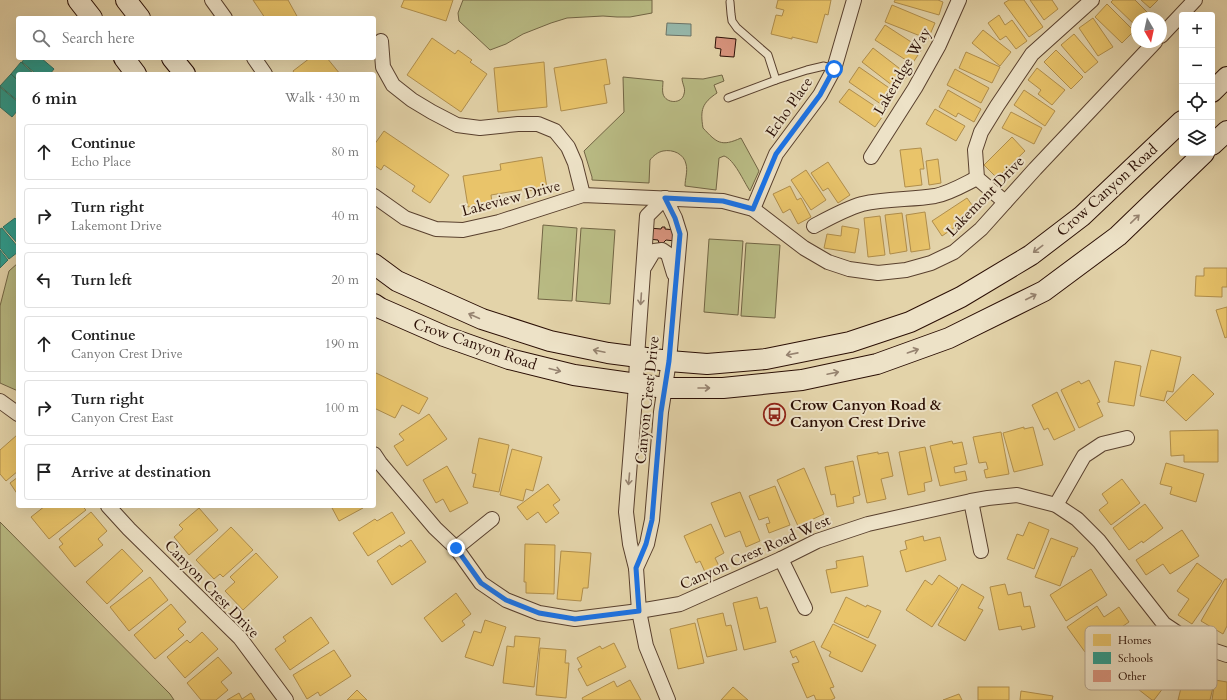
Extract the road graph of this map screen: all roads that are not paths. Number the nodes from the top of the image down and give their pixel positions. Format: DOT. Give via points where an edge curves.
graph roads {
  1 [pos="78,0"];
  2 [pos="126,0"];
  3 [pos="212,0"];
  4 [pos="854,0"];
  5 [pos="959,0"];
  6 [pos="1092,0"];
  7 [pos="1195,0"];
  8 [pos="730,2"];
  9 [pos="90,16"];
  10 [pos="138,16"];
  11 [pos="224,16"];
  12 [pos="1167,30"];
  13 [pos="381,41"];
  14 [pos="1149,48"];
  15 [pos="126,60"];
  16 [pos="174,60"];
  17 [pos="255,60"];
  18 [pos="834,69"];
  19 [pos="134,72"];
  20 [pos="183,72"];
  21 [pos="264,72"];
  22 [pos="1227,77"];
  23 [pos="776,80"];
  24 [pos="1215,89"];
  25 [pos="728,98"];
  26 [pos="1179,124"];
  27 [pos="1227,131"];
  28 [pos="1215,143"];
  29 [pos="1201,156"];
  30 [pos="871,157"];
  31 [pos="977,178"];
  32 [pos="583,195"];
  33 [pos="376,197"];
  34 [pos="665,198"];
  35 [pos="1005,202"];
  36 [pos="753,209"];
  37 [pos="814,226"];
  38 [pos="376,265"];
  39 [pos="643,270"];
  40 [pos="676,280"];
  41 [pos="376,305"];
  42 [pos="637,357"];
  43 [pos="669,361"];
  44 [pos="636,385"];
  45 [pos="665,388"];
  46 [pos="0,401"];
  47 [pos="16,413"];
  48 [pos="1128,438"];
  49 [pos="376,457"];
  50 [pos="971,501"];
  51 [pos="1056,505"];
  52 [pos="110,508"];
  53 [pos="492,519"];
  54 [pos="456,548"];
  55 [pos="981,551"];
  56 [pos="781,559"];
  57 [pos="636,568"];
  58 [pos="805,608"];
  59 [pos="639,611"];
  60 [pos="1167,626"];
  61 [pos="1217,652"];
  62 [pos="1227,655"];
  63 [pos="286,700"];
  64 [pos="668,700"];
  1 -- 9 [label="main road"];
  2 -- 10 [label="main road"];
  3 -- 11 [label="street"];
  4 -- 18 [label="street, Echo Place"];
  5 -- 30 [label="street, Lakeridge Way" via="939,46"];
  6 -- 31 [label="street" via="1032,54 997,106 981,132 975,150"];
  7 -- 12 [label="street"];
  8 -- 23 [label="lane" via="732,21 768,55"];
  13 -- 32 [label="street" via="383,67 393,85 432,112 457,124 480,128 538,124 555,131 568,147 575,163"];
  14 -- 35 [label="street, Lakemont Drive"];
  15 -- 19 [label="main road"];
  16 -- 20 [label="main road"];
  17 -- 21 [label="street"];
  18 -- 23 [label="lane" via="824,66"];
  18 -- 36 [label="street, Echo Place" via="820,95 776,154"];
  22 -- 24 [label="main road"];
  23 -- 25 [label="lane"];
  26 -- 43 [label="main road, Crow Canyon Road, one-way" via="1082,216 1030,255 961,297 910,322 850,342 766,359 707,364"];
  27 -- 28 [label="main road"];
  45 -- 29 [label="main road, Crow Canyon Road, one-way" via="723,388 802,380 876,364 949,338 1044,291 1118,236"];
  31 -- 35 [label="street"];
  31 -- 37 [label="street" via="955,190 935,196 882,200 860,205"];
  32 -- 33 [label="street, Lakeview Drive" via="499,222 463,230 436,228 405,218"];
  32 -- 34 [label="street, Lakeview Drive"];
  34 -- 36 [label="street, Lakemont Drive" via="723,201"];
  34 -- 39 [label="street, Canyon Crest Drive" via="648,216"];
  34 -- 40 [label="street, Canyon Crest Drive" via="680,234"];
  35 -- 36 [label="street, Lakemont Drive" via="954,252 931,263 906,270 878,273 849,269 828,262 804,248"];
  42 -- 38 [label="main road, Crow Canyon Road, one-way" via="550,341 482,319 397,281"];
  39 -- 40 [label="street" via="654,251 662,250 668,254"];
  39 -- 42 [label="street, Canyon Crest Drive, one-way"];
  40 -- 43 [label="street, Canyon Crest Drive"];
  41 -- 44 [label="main road, Crow Canyon Road, one-way" via="444,336 509,359 574,375"];
  42 -- 43 [label="main road, Crow Canyon Road"];
  42 -- 44 [label="street, Canyon Crest Drive"];
  43 -- 45 [label="street, Canyon Crest Drive"];
  44 -- 45 [label="main road, Crow Canyon Road"];
  44 -- 57 [label="street, Canyon Crest Drive, one-way" via="626,512"];
  45 -- 57 [label="street, Canyon Crest Drive" via="652,520"];
  46 -- 47 [label="street"];
  48 -- 51 [label="street" via="1102,444 1084,456"];
  49 -- 54 [label="street, Canyon Crest Road West" via="435,528"];
  50 -- 51 [label="street, Canyon Crest Road West" via="1017,495"];
  50 -- 55 [label="street"];
  50 -- 56 [label="street, Canyon Crest Road West" via="868,524 817,541"];
  51 -- 60 [label="street, Canyon Crest Road West" via="1077,519 1099,541"];
  52 -- 63 [label="street, Canyon Crest Drive" via="240,638"];
  53 -- 54 [label="street"];
  54 -- 59 [label="street, Canyon Crest Road West" via="481,583 506,600 539,613 575,619"];
  56 -- 58 [label="street"];
  56 -- 59 [label="street, Canyon Crest Road West" via="680,604"];
  57 -- 59 [label="street, Canyon Crest Drive"];
  59 -- 64 [label="street, Canyon Crest Drive" via="646,646"];
  61 -- 62 [label="street, Canyon Crest Road West"];
}
